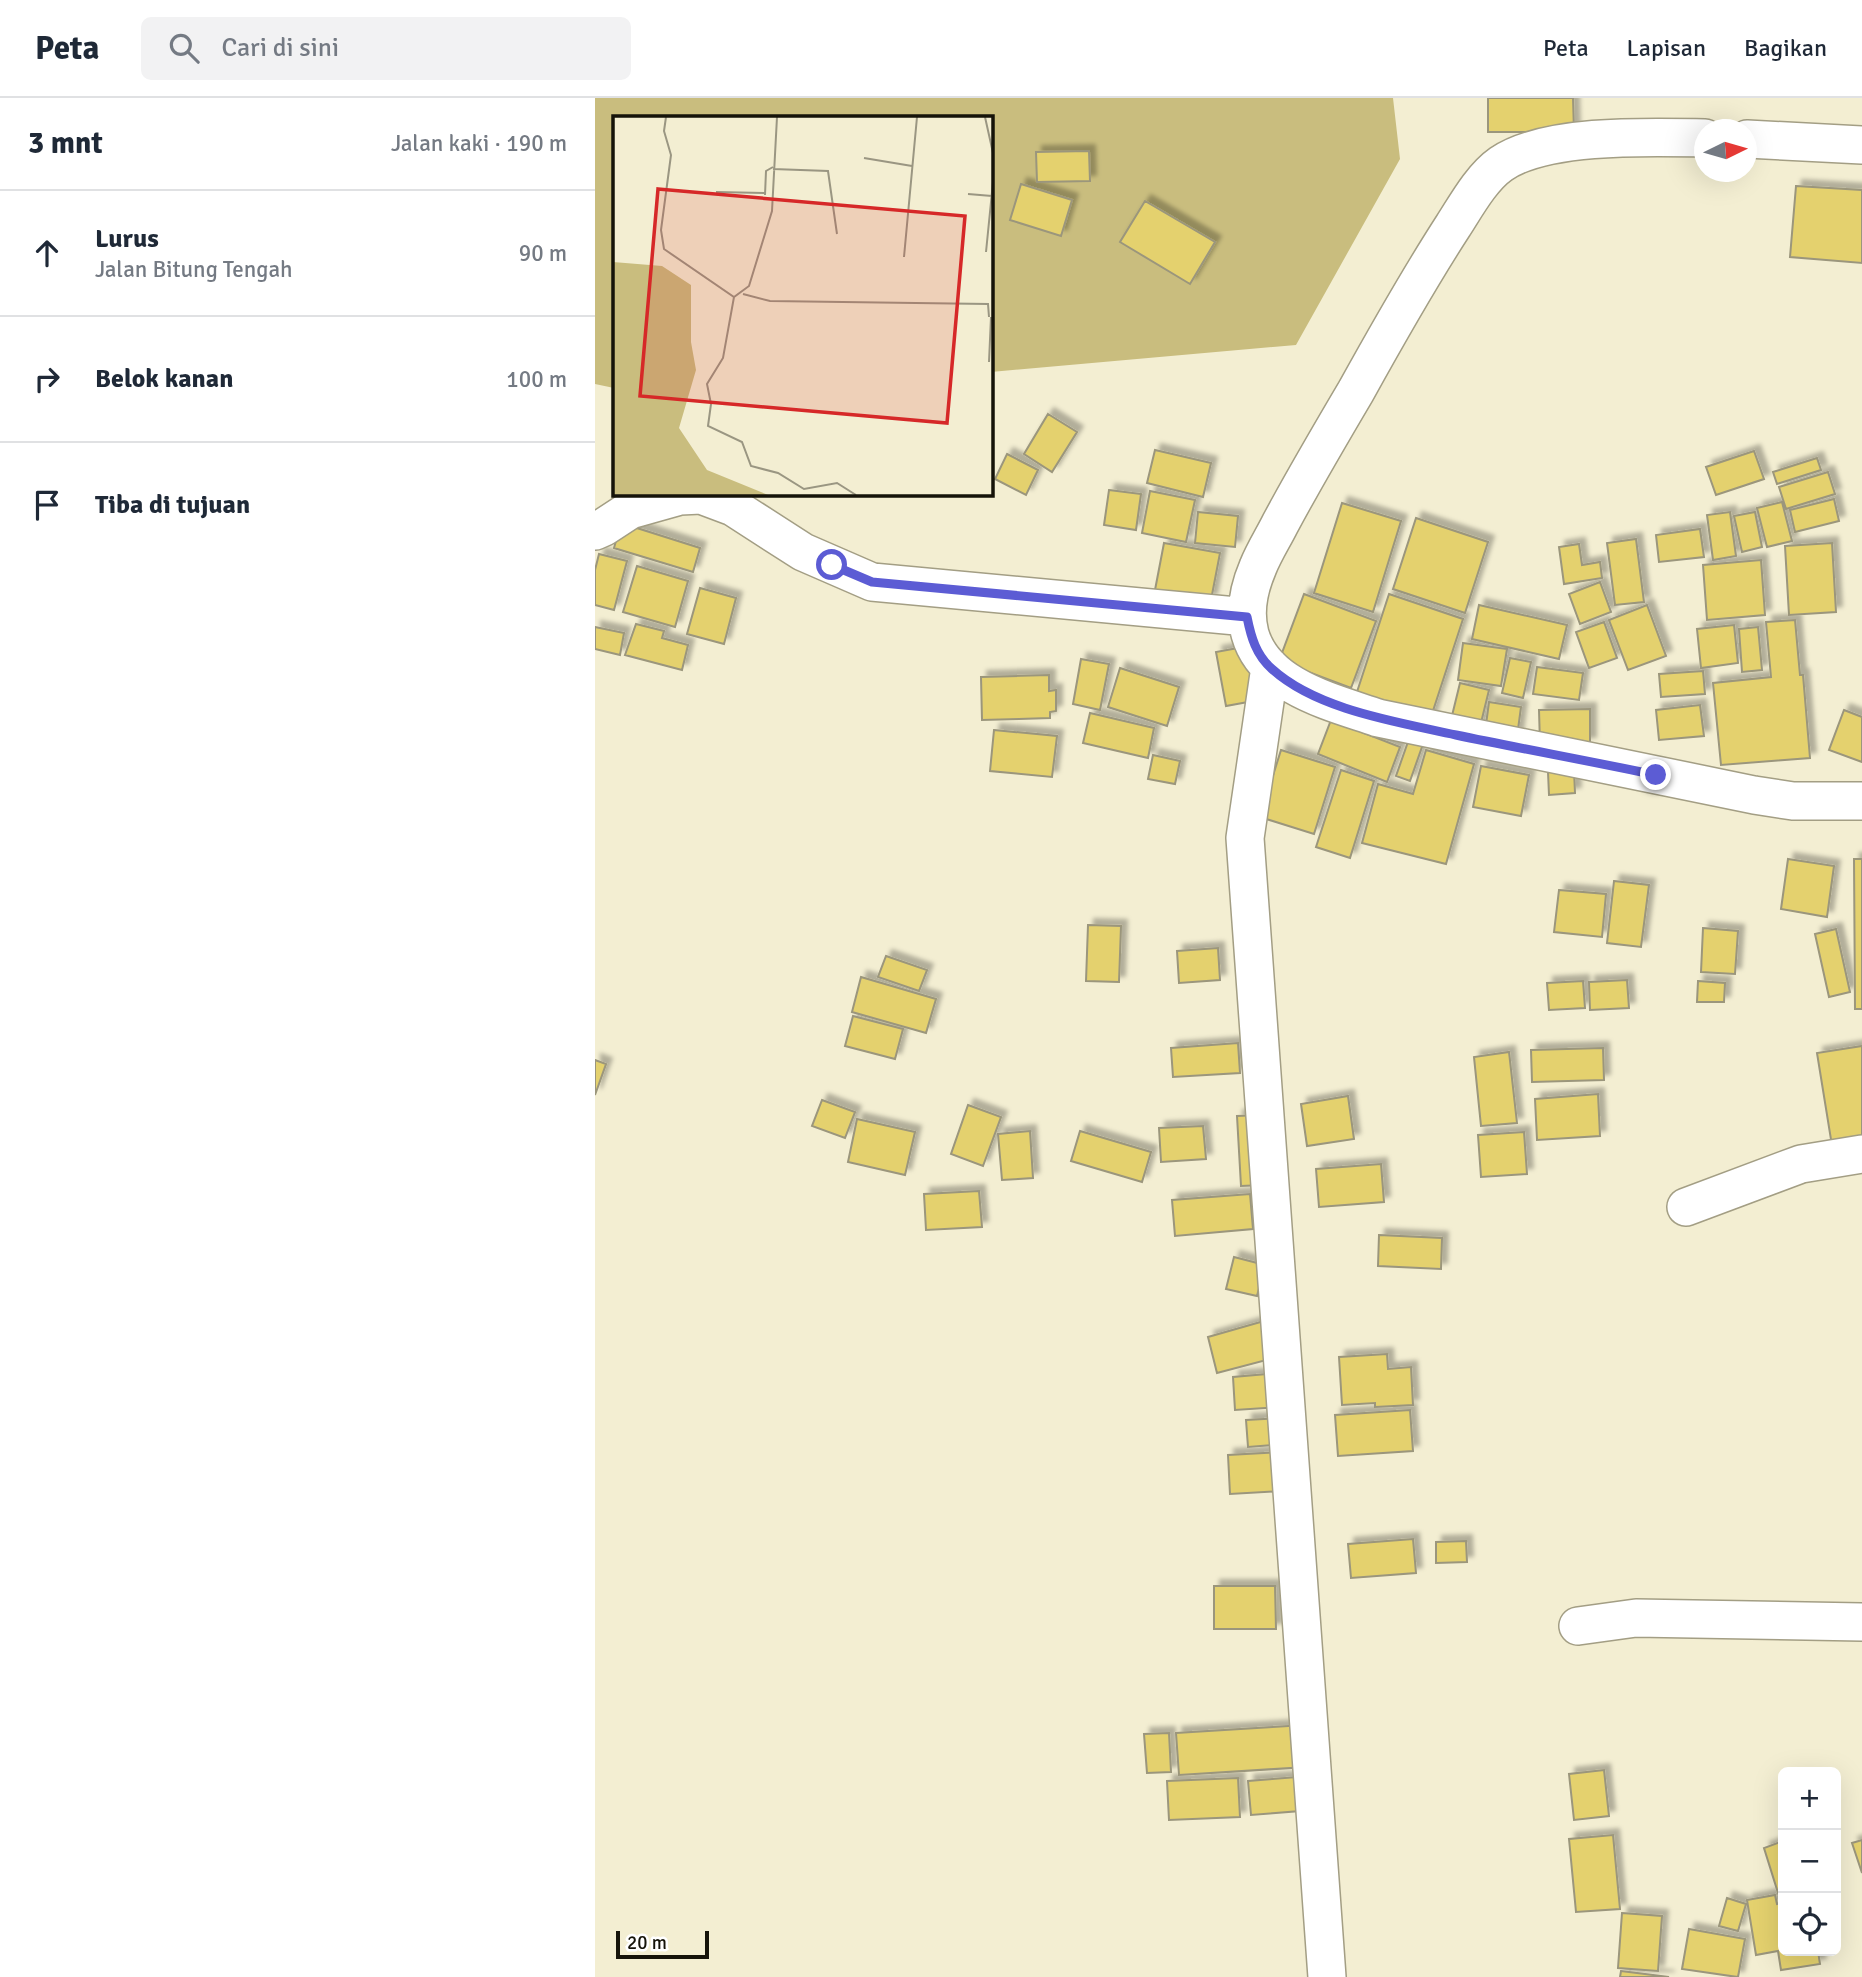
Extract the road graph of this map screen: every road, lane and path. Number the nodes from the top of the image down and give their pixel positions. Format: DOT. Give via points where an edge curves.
graph roads {
  1 [pos="1694,138"];
  2 [pos="1757,140"];
  3 [pos="1862,145"];
  4 [pos="595,531"];
  5 [pos="1247,617"];
  6 [pos="1270,667"];
  7 [pos="1862,802"];
  8 [pos="1862,1154"];
  9 [pos="1686,1207"];
  10 [pos="1862,1622"];
  11 [pos="1578,1626"];
  12 [pos="1327,1977"];
  1 -- 5 [label="street" via="1581,141 1524,153 1501,164 1468,202 1421,275 1292,501 1258,566"];
  2 -- 3 [label="street"];
  4 -- 5 [label="street" via="629,510 680,495 701,495 733,507 803,552 872,582"];
  5 -- 6 [label="street" via="1258,652"];
  6 -- 7 [label="street" via="1325,700 1378,718 1753,795"];
  6 -- 12 [label="street" via="1245,838"];
  8 -- 9 [label="street" via="1801,1164"];
  10 -- 11 [label="street" via="1636,1618"];
}
